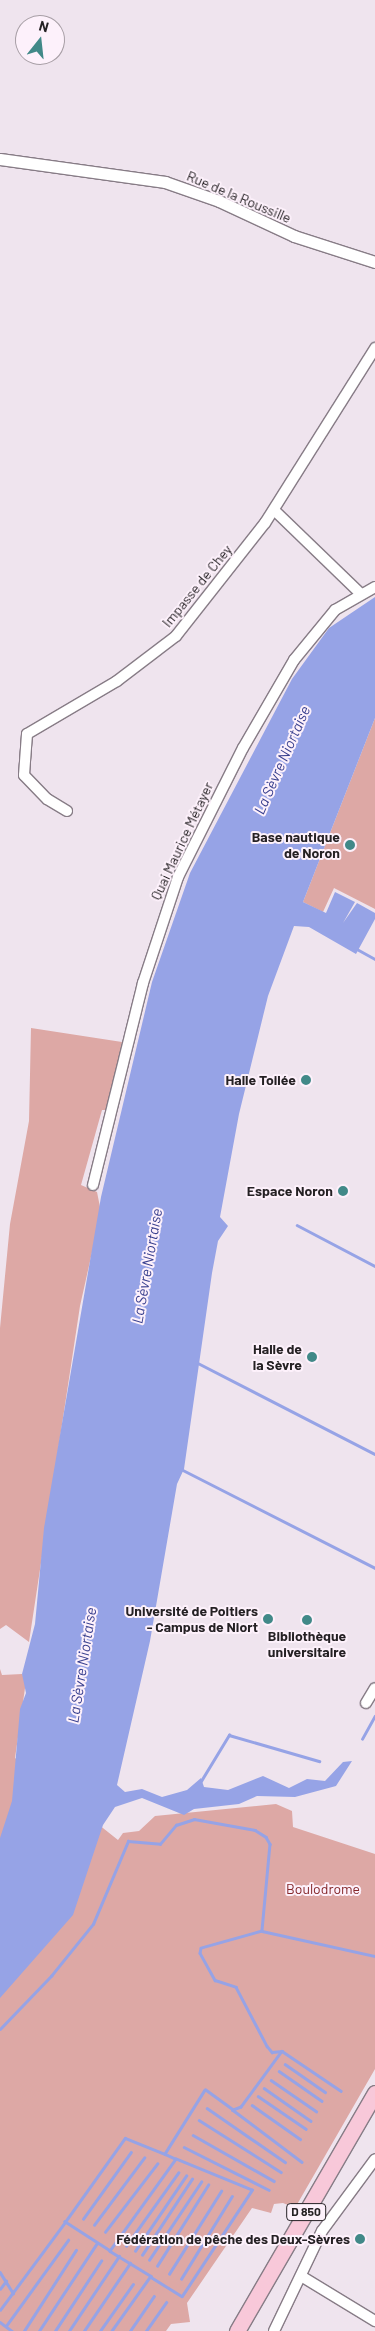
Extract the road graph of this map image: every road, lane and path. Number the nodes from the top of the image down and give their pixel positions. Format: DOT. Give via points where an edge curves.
graph roads {
  1 [pos="0,159"];
  2 [pos="375,262"];
  3 [pos="375,348"];
  4 [pos="274,510"];
  5 [pos="375,587"];
  6 [pos="360,593"];
  7 [pos="66,811"];
  8 [pos="94,1184"];
  9 [pos="375,1688"];
  10 [pos="366,1703"];
  11 [pos="375,2093"];
  12 [pos="373,2166"];
  13 [pos="301,2276"];
  14 [pos="375,2321"];
  15 [pos="237,2331"];
  16 [pos="274,2331"];
  1 -- 2 [label="street, Rue de la Roussille" via="165,182 294,236"];
  3 -- 4 [label="street, Impasse de Chey"];
  4 -- 6 [label="street"];
  4 -- 7 [label="street, Impasse de Chey" via="176,636 117,680 27,734 24,775 47,799"];
  5 -- 6 [label="street, Quai Maurice Métayer"];
  6 -- 8 [label="street, Quai Maurice Métayer" via="322,622 294,660 243,748 178,877 143,983"];
  9 -- 10 [label="street"];
  11 -- 15 [label="main road, D 850"];
  12 -- 13 [label="street" via="322,2230"];
  13 -- 14 [label="street"];
  13 -- 16 [label="street"];
}
